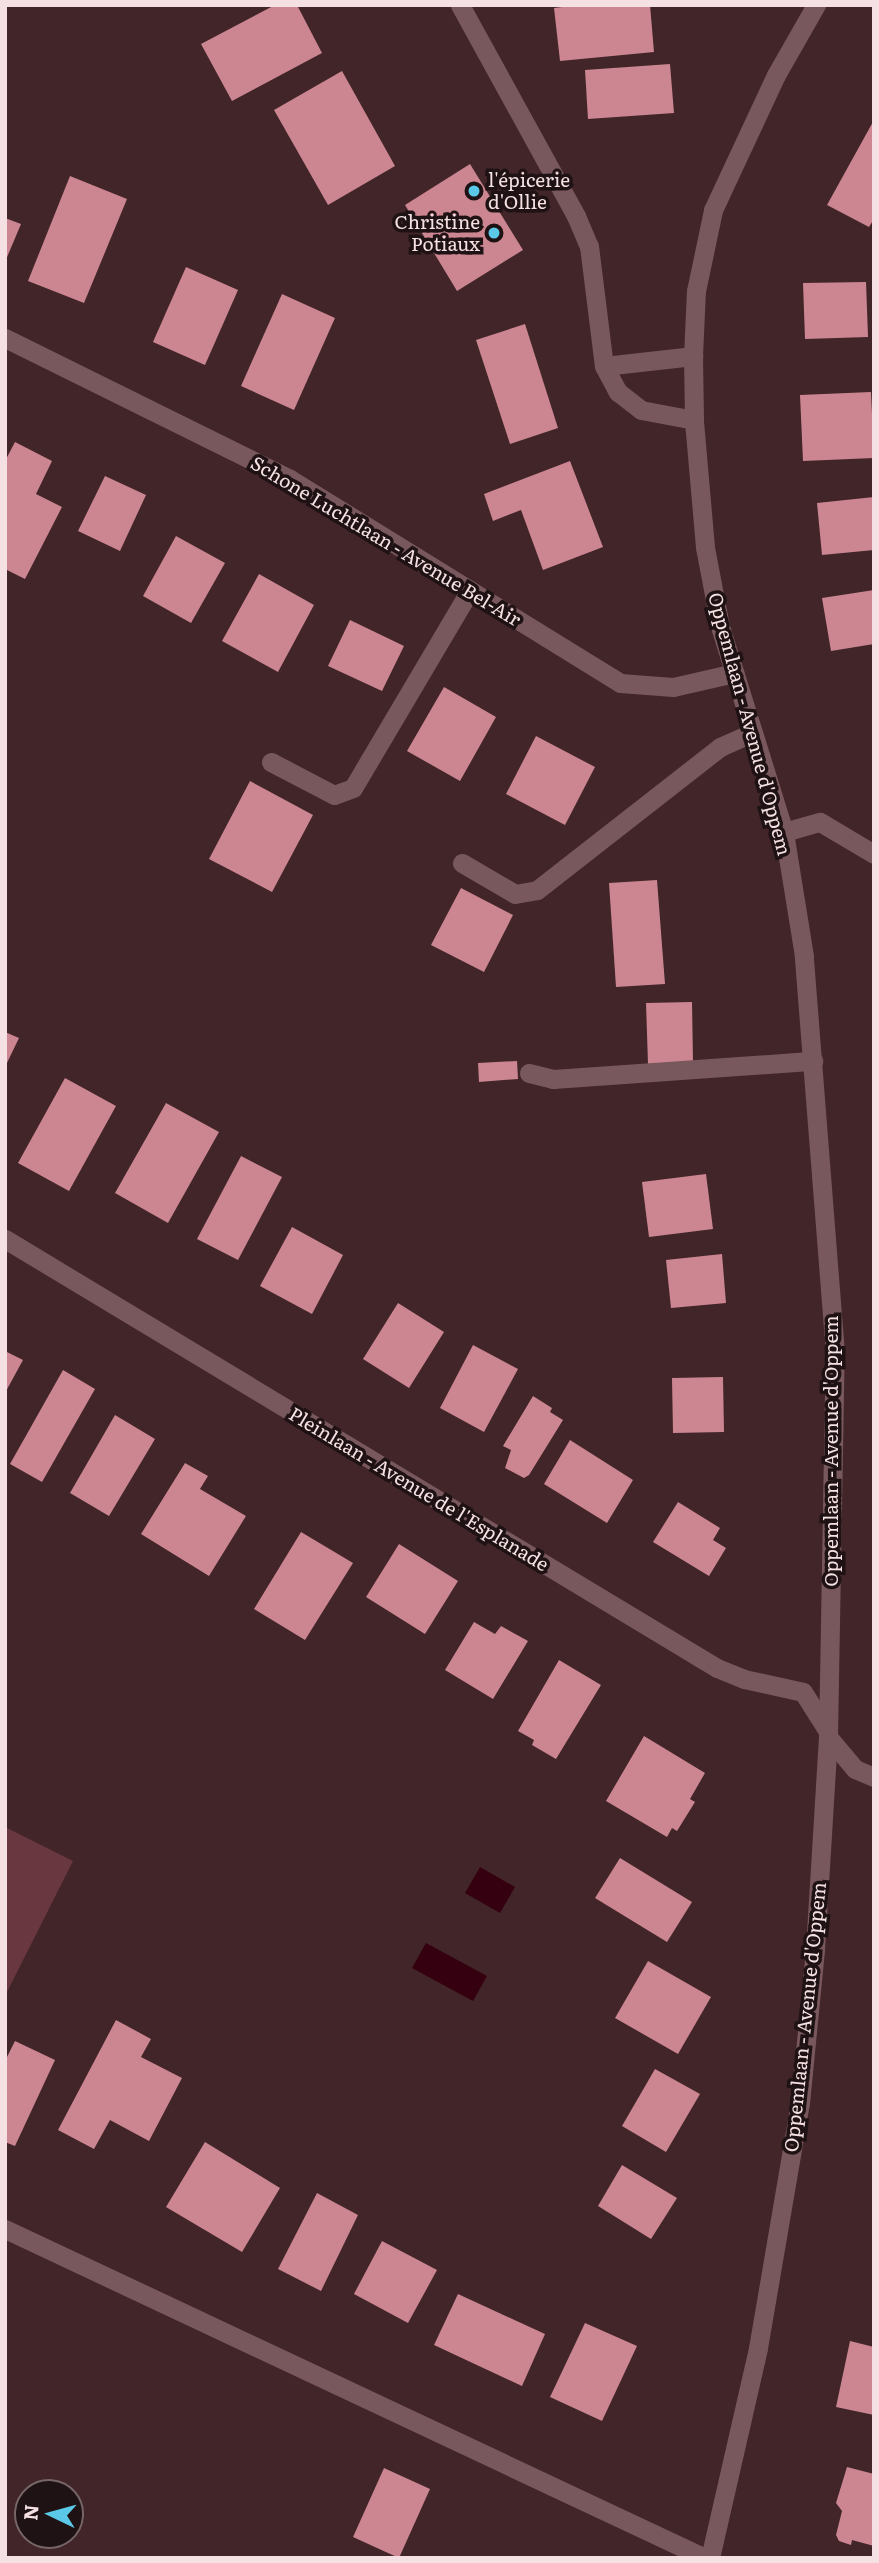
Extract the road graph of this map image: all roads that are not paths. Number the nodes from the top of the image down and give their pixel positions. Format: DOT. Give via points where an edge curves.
graph roads {
  1 [pos="460,5"];
  2 [pos="816,5"];
  3 [pos="5,338"];
  4 [pos="693,356"];
  5 [pos="604,366"];
  6 [pos="694,420"];
  7 [pos="470,590"];
  8 [pos="734,673"];
  9 [pos="753,732"];
  10 [pos="271,762"];
  11 [pos="783,832"];
  12 [pos="874,854"];
  13 [pos="462,863"];
  14 [pos="813,1061"];
  15 [pos="529,1073"];
  16 [pos="5,1239"];
  17 [pos="828,1734"];
  18 [pos="874,1777"];
  19 [pos="5,2229"];
  20 [pos="707,2558"];
  1 -- 5 [label="street" via="589,246"];
  2 -- 4 [label="street, Oppemlaan - Avenue d'Oppem" via="776,75 713,210 696,291"];
  3 -- 7 [label="street, Schone Luchtlaan - Avenue Bel-Air" via="290,479"];
  4 -- 5 [label="street"];
  4 -- 6 [label="street, Oppemlaan - Avenue d'Oppem"];
  5 -- 6 [label="street" via="618,392 641,410"];
  6 -- 8 [label="street, Oppemlaan - Avenue d'Oppem" via="705,547"];
  7 -- 8 [label="street, Schone Luchtlaan - Avenue Bel-Air" via="620,682 673,687"];
  7 -- 10 [label="street" via="353,788 334,795"];
  8 -- 9 [label="street, Oppemlaan - Avenue d'Oppem"];
  9 -- 11 [label="street, Oppemlaan - Avenue d'Oppem"];
  9 -- 13 [label="street" via="720,747 537,890 515,894"];
  11 -- 12 [label="street" via="820,822"];
  11 -- 14 [label="street, Oppemlaan - Avenue d'Oppem" via="804,956"];
  14 -- 15 [label="street" via="553,1079"];
  14 -- 17 [label="street, Oppemlaan - Avenue d'Oppem" via="835,1353"];
  16 -- 17 [label="street, Pleinlaan - Avenue de l'Esplanade" via="717,1668 803,1692"];
  17 -- 18 [label="street, Pleinlaan - Avenue de l'Esplanade" via="855,1769"];
  17 -- 20 [label="street, Oppemlaan - Avenue d'Oppem" via="816,1949 800,2103 758,2348"];
  19 -- 20 [label="street"];
}
